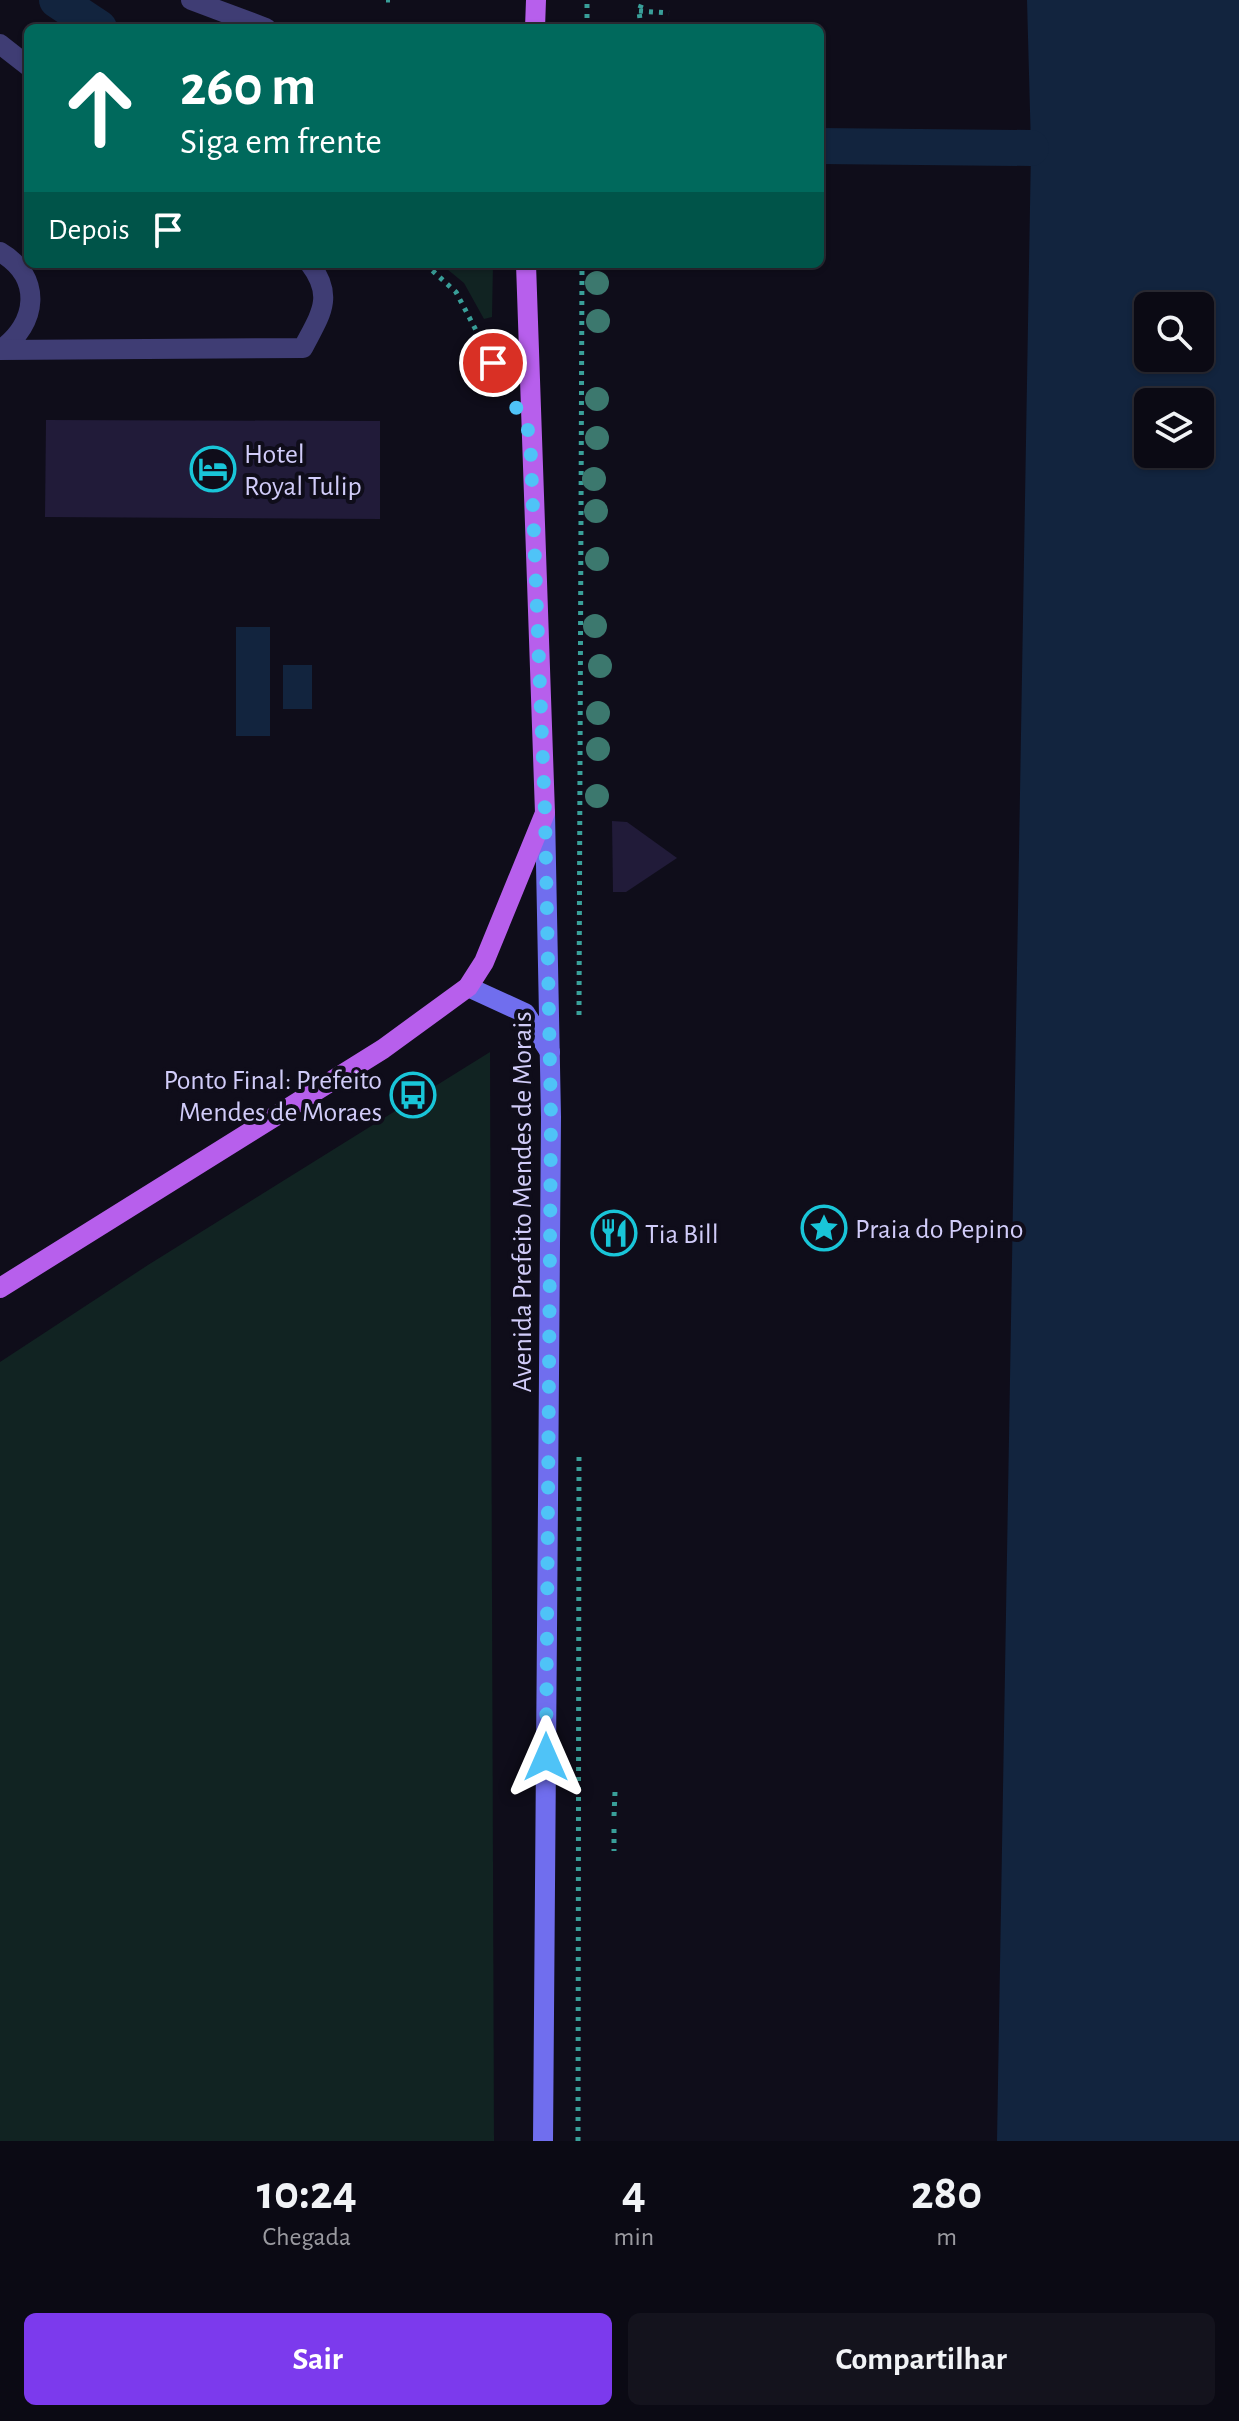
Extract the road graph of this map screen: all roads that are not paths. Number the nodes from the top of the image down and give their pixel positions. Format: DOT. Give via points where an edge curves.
graph roads {
  1 [pos="191,0"];
  2 [pos="536,0"];
  3 [pos="255,24"];
  4 [pos="535,24"];
  5 [pos="0,44"];
  6 [pos="24,63"];
  7 [pos="24,250"];
  8 [pos="0,251"];
  9 [pos="313,268"];
  10 [pos="526,268"];
  11 [pos="0,350"];
  12 [pos="545,813"];
  13 [pos="468,987"];
  14 [pos="550,1052"];
  15 [pos="0,1288"];
  16 [pos="543,2141"];
  1 -- 3 [label="street"];
  2 -- 4 [label="main road"];
  5 -- 6 [label="street"];
  7 -- 8 [label="street"];
  8 -- 11 [label="street" via="23,272 31,307 21,332"];
  9 -- 11 [label="street" via="323,282 322,313 303,348"];
  10 -- 12 [label="main road, Avenida Prefeito Mendes de Morais"];
  12 -- 13 [label="main road" via="484,962"];
  12 -- 14 [label="street, Avenida Prefeito Mendes de Morais"];
  13 -- 14 [label="street" via="525,1013"];
  13 -- 15 [label="main road" via="383,1049"];
  14 -- 16 [label="street, Avenida Prefeito Mendes de Morais"];
}
